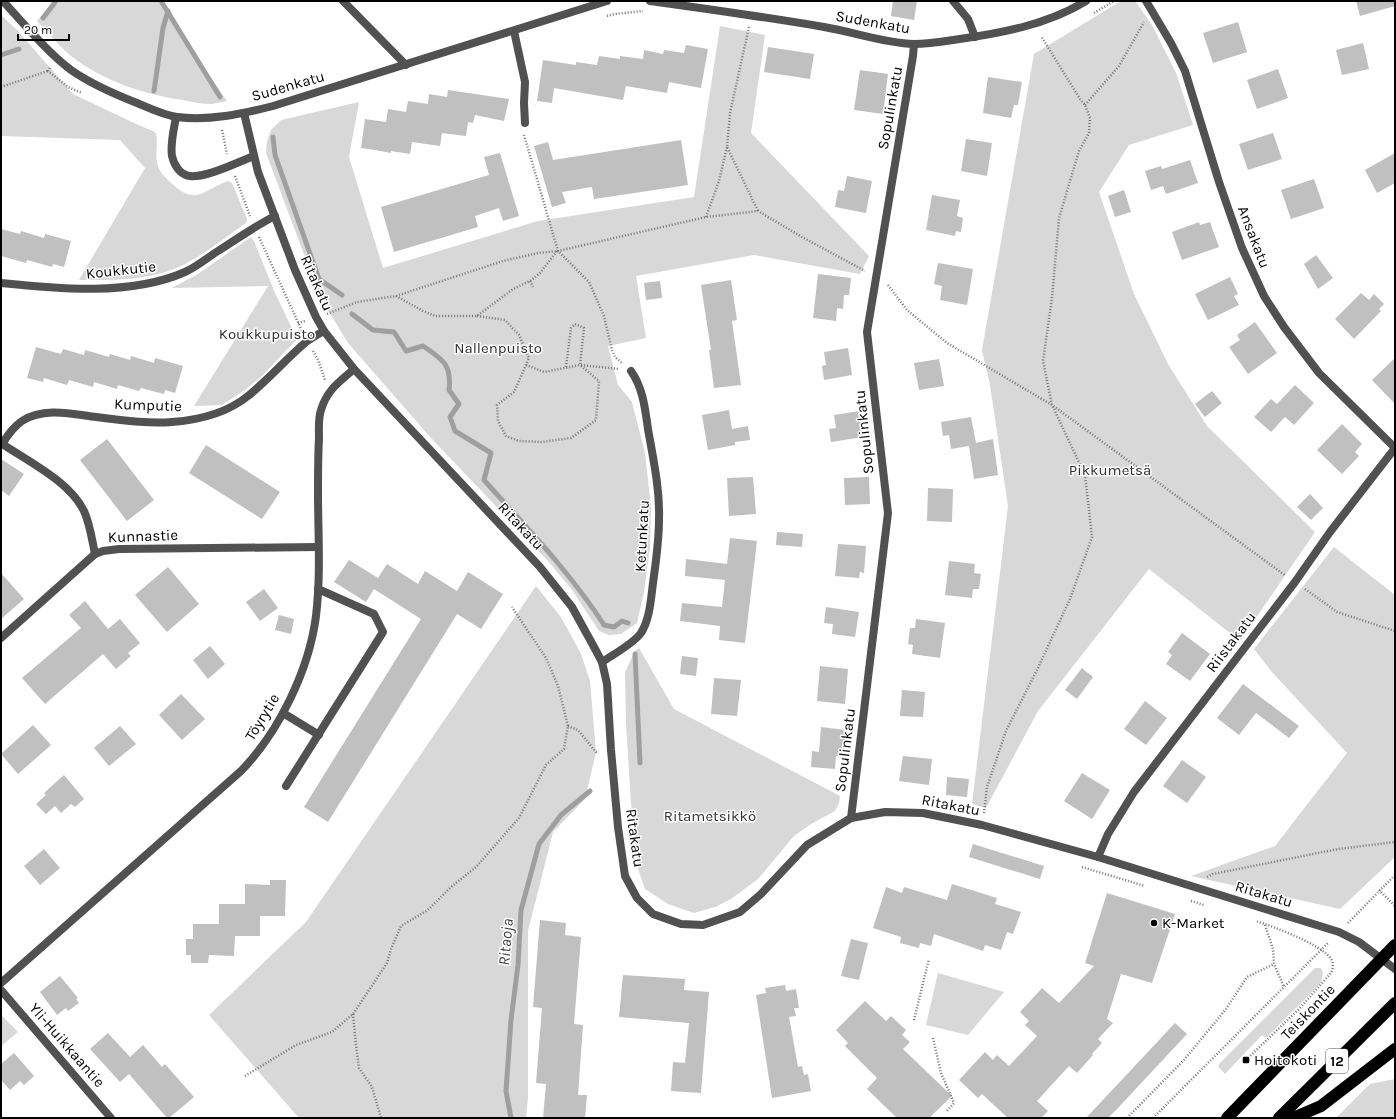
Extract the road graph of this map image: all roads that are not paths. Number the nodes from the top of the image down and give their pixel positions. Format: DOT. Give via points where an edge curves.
graph roads {
  1 [pos="3,1"];
  2 [pos="343,1"];
  3 [pos="607,1"];
  4 [pos="650,1"];
  5 [pos="953,1"];
  6 [pos="1086,1"];
  7 [pos="1146,1"];
  8 [pos="514,31"];
  9 [pos="975,38"];
  10 [pos="914,44"];
  11 [pos="406,65"];
  12 [pos="244,113"];
  13 [pos="176,117"];
  14 [pos="525,123"];
  15 [pos="254,156"];
  16 [pos="275,216"];
  17 [pos="1,283"];
  18 [pos="324,331"];
  19 [pos="354,369"];
  20 [pos="631,371"];
  21 [pos="2,444"];
  22 [pos="1395,448"];
  23 [pos="318,547"];
  24 [pos="95,554"];
  25 [pos="318,589"];
  26 [pos="1,638"];
  27 [pos="602,662"];
  28 [pos="283,713"];
  29 [pos="319,734"];
  30 [pos="286,786"];
  31 [pos="851,818"];
  32 [pos="1098,857"];
  33 [pos="1395,945"];
  34 [pos="1382,959"];
  35 [pos="1395,969"];
  36 [pos="1,983"];
  37 [pos="1,990"];
  38 [pos="1395,1003"];
  39 [pos="1395,1049"];
  40 [pos="111,1118"];
  41 [pos="1227,1118"];
  42 [pos="1279,1118"];
  43 [pos="1293,1118"];
  1 -- 13 [label="street, Sudenkatu" via="58,60 84,79 131,101"];
  2 -- 11 [label="street"];
  3 -- 8 [label="street, Sudenkatu"];
  4 -- 10 [label="street, Sudenkatu" via="817,26"];
  5 -- 9 [label="street" via="968,19"];
  6 -- 9 [label="street, Sudenkatu" via="1067,11 1020,28"];
  7 -- 22 [label="street, Ansakatu" via="1185,71 1240,242 1264,296 1319,373"];
  8 -- 11 [label="street, Sudenkatu"];
  8 -- 14 [label="street" via="525,82"];
  9 -- 10 [label="street, Sudenkatu"];
  10 -- 31 [label="street, Sopulinkatu" via="867,332 888,513"];
  11 -- 12 [label="street, Sudenkatu"];
  12 -- 13 [label="street, Sudenkatu" via="217,117"];
  12 -- 15 [label="street, Ritakatu"];
  13 -- 15 [label="street" via="172,156 182,173 188,176 204,174"];
  15 -- 16 [label="street, Ritakatu"];
  16 -- 17 [label="street, Koukkutie" via="186,272 158,282 78,289"];
  16 -- 18 [label="street, Ritakatu" via="295,270"];
  18 -- 19 [label="street, Ritakatu"];
  18 -- 21 [label="street, Kumputie" via="307,341 248,396 210,416 170,422 60,412 45,413 22,421 11,430"];
  19 -- 23 [label="street, Töyrytie" via="329,392 320,411"];
  19 -- 27 [label="street, Ritakatu" via="544,571 572,607"];
  20 -- 27 [label="street, Ketunkatu" via="637,379 644,402 658,487 657,554 651,596 641,633"];
  21 -- 24 [label="street" via="54,478 78,502 85,513"];
  22 -- 32 [label="street, Riistakatu" via="1134,792 1108,834"];
  23 -- 24 [label="street, Kunnastie" via="119,549"];
  23 -- 25 [label="street, Töyrytie"];
  24 -- 26 [label="street, Kunnastie"];
  25 -- 28 [label="street, Töyrytie" via="312,638 305,663"];
  25 -- 29 [label="street" via="374,614 383,632"];
  27 -- 31 [label="street, Ritakatu" via="607,684 618,827 625,876 637,898 653,914 681,924 703,925 740,912 807,846"];
  28 -- 29 [label="street"];
  28 -- 36 [label="street, Töyrytie" via="256,754 241,771"];
  29 -- 30 [label="street"];
  31 -- 32 [label="street, Ritakatu" via="885,812 923,813 982,825"];
  32 -- 34 [label="street, Ritakatu" via="1339,932 1359,942"];
  33 -- 34 [label="highway, Teiskontie"];
  34 -- 35 [label="street, Ritakatu"];
  34 -- 41 [label="highway, Teiskontie"];
  37 -- 40 [label="street, Yli-Huikkaantie"];
  38 -- 42 [label="highway, 12"];
  39 -- 43 [label="highway" via="1321,1106"];
}
